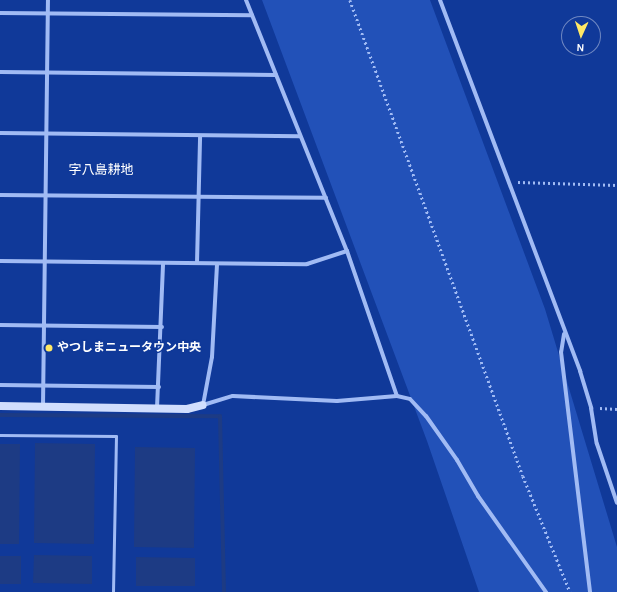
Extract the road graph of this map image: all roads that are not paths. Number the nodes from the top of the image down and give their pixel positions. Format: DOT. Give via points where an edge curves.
graph roads {
  1 [pos="48,0"];
  2 [pos="246,0"];
  3 [pos="440,0"];
  4 [pos="0,13"];
  5 [pos="47,13"];
  6 [pos="252,15"];
  7 [pos="0,72"];
  8 [pos="47,72"];
  9 [pos="276,75"];
  10 [pos="0,132"];
  11 [pos="46,133"];
  12 [pos="200,136"];
  13 [pos="300,136"];
  14 [pos="0,195"];
  15 [pos="46,195"];
  16 [pos="199,196"];
  17 [pos="326,198"];
  18 [pos="347,250"];
  19 [pos="0,261"];
  20 [pos="45,262"];
  21 [pos="163,263"];
  22 [pos="198,263"];
  23 [pos="217,264"];
  24 [pos="0,325"];
  25 [pos="44,325"];
  26 [pos="162,327"];
  27 [pos="564,334"];
  28 [pos="0,385"];
  29 [pos="44,386"];
  30 [pos="159,387"];
  31 [pos="397,396"];
  32 [pos="203,405"];
  33 [pos="0,406"];
  34 [pos="44,406"];
  35 [pos="158,408"];
  36 [pos="0,435"];
  37 [pos="617,503"];
  38 [pos="113,592"];
  39 [pos="546,592"];
  40 [pos="590,592"];
  1 -- 5 [label="street"];
  2 -- 6 [label="street"];
  3 -- 27 [label="street"];
  4 -- 5 [label="street"];
  5 -- 6 [label="street"];
  5 -- 8 [label="street"];
  6 -- 9 [label="street"];
  7 -- 8 [label="street"];
  8 -- 9 [label="street"];
  8 -- 11 [label="street"];
  9 -- 13 [label="street"];
  10 -- 11 [label="street"];
  11 -- 12 [label="street"];
  11 -- 15 [label="street"];
  12 -- 13 [label="street"];
  12 -- 16 [label="street"];
  13 -- 17 [label="street"];
  14 -- 15 [label="street"];
  15 -- 16 [label="street"];
  15 -- 20 [label="street"];
  16 -- 17 [label="street"];
  16 -- 22 [label="street"];
  17 -- 18 [label="street"];
  18 -- 23 [label="street" via="312,264"];
  18 -- 31 [label="street"];
  19 -- 20 [label="street"];
  20 -- 21 [label="street"];
  20 -- 25 [label="street"];
  21 -- 22 [label="street"];
  21 -- 26 [label="street"];
  22 -- 23 [label="street"];
  23 -- 32 [label="street" via="212,357"];
  24 -- 25 [label="street"];
  25 -- 26 [label="street"];
  25 -- 29 [label="street"];
  26 -- 30 [label="street"];
  27 -- 37 [label="street" via="580,371 591,408 597,444"];
  27 -- 40 [label="street" via="561,352"];
  28 -- 29 [label="street"];
  29 -- 30 [label="street"];
  29 -- 34 [label="street"];
  30 -- 35 [label="street"];
  31 -- 32 [label="street" via="337,401 233,396"];
  31 -- 39 [label="street" via="410,399 426,416"];
  32 -- 35 [label="street" via="190,409"];
  33 -- 34 [label="street"];
  34 -- 35 [label="street"];
  36 -- 38 [label="lane" via="116,436"];
}
